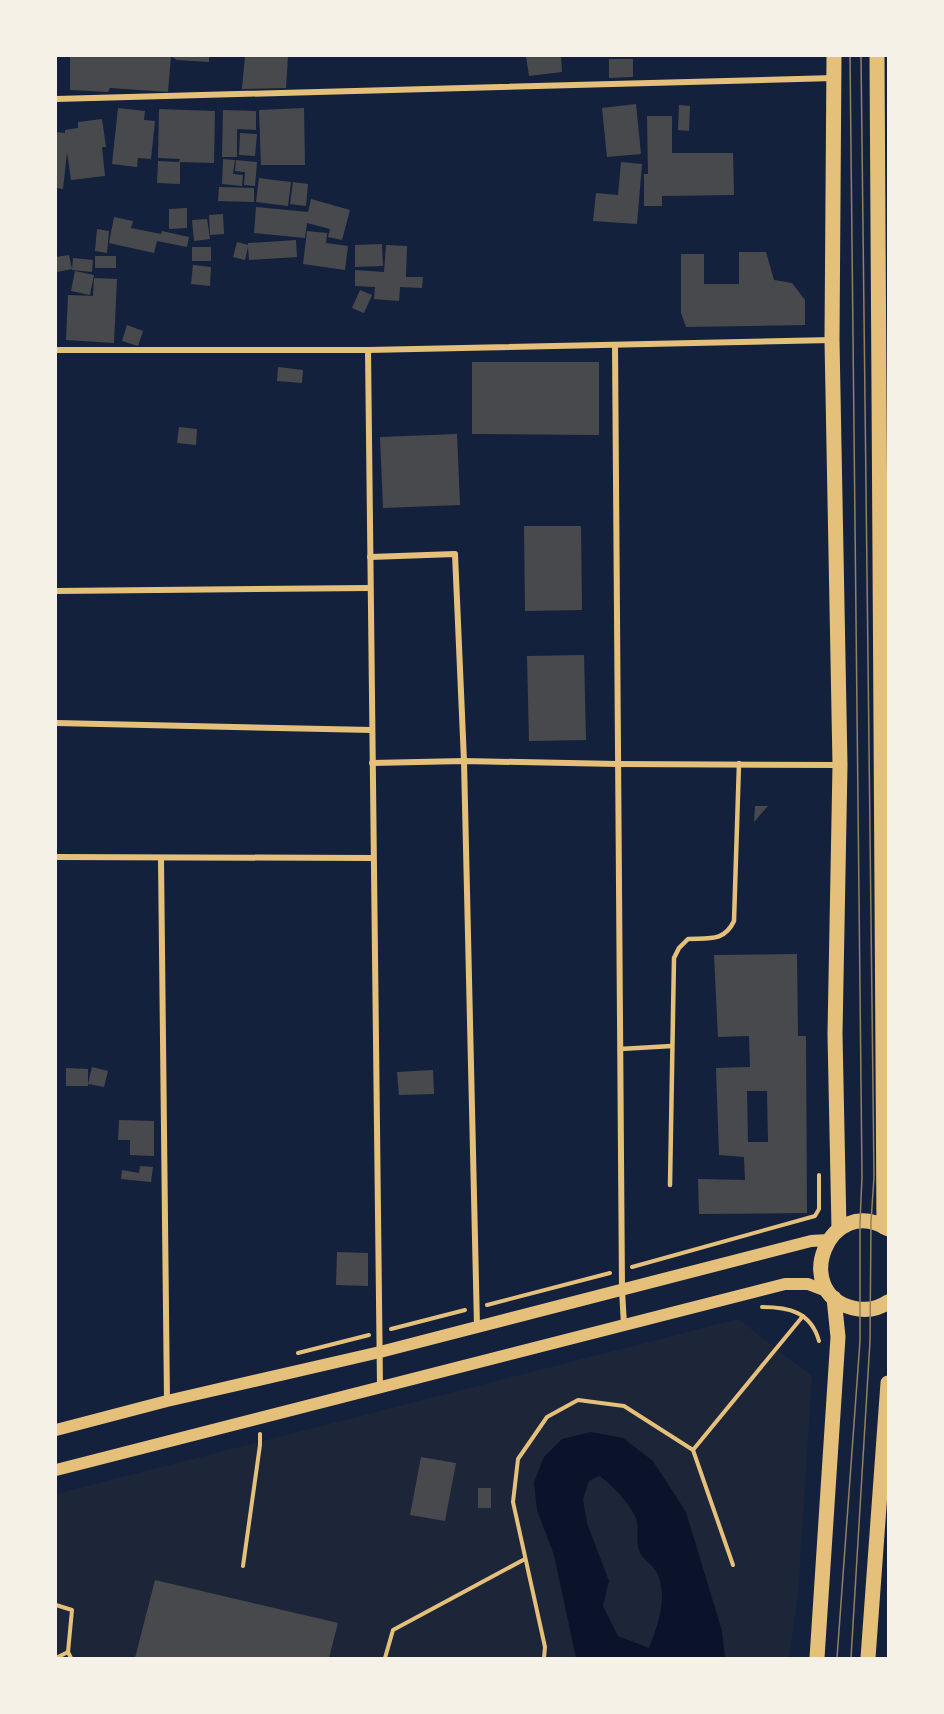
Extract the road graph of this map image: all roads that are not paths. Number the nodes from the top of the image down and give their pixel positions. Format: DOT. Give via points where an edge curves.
graph roads {
  1 [pos="834,56"];
  2 [pos="877,56"];
  3 [pos="834,78"];
  4 [pos="56,99"];
  5 [pos="883,308"];
  6 [pos="832,340"];
  7 [pos="615,345"];
  8 [pos="56,350"];
  9 [pos="368,350"];
  10 [pos="370,557"];
  11 [pos="884,574"];
  12 [pos="370,588"];
  13 [pos="56,591"];
  14 [pos="56,723"];
  15 [pos="372,730"];
  16 [pos="464,761"];
  17 [pos="372,763"];
  18 [pos="739,763"];
  19 [pos="617,764"];
  20 [pos="840,765"];
  21 [pos="885,834"];
  22 [pos="56,857"];
  23 [pos="373,858"];
  24 [pos="161,859"];
  25 [pos="885,1010"];
  26 [pos="672,1046"];
  27 [pos="620,1049"];
  28 [pos="670,1185"];
  29 [pos="886,1228"];
  30 [pos="834,1235"];
  31 [pos="622,1290"];
  32 [pos="832,1295"];
  33 [pos="888,1302"];
  34 [pos="624,1325"];
  35 [pos="477,1326"];
  36 [pos="380,1352"];
  37 [pos="888,1383"];
  38 [pos="380,1386"];
  39 [pos="167,1401"];
  40 [pos="56,1430"];
  41 [pos="56,1470"];
  42 [pos="817,1659"];
  43 [pos="868,1659"];
  1 -- 3 [label="main road"];
  2 -- 5 [label="main road"];
  3 -- 4 [label="street"];
  3 -- 6 [label="main road"];
  5 -- 11 [label="main road"];
  6 -- 7 [label="street"];
  6 -- 20 [label="main road"];
  7 -- 9 [label="street"];
  7 -- 19 [label="street"];
  8 -- 9 [label="street"];
  9 -- 10 [label="street"];
  10 -- 12 [label="street"];
  10 -- 16 [label="street" via="455,554"];
  11 -- 21 [label="main road"];
  12 -- 13 [label="street"];
  12 -- 15 [label="street"];
  14 -- 15 [label="street"];
  15 -- 17 [label="street"];
  16 -- 17 [label="street"];
  16 -- 19 [label="street"];
  16 -- 35 [label="street"];
  17 -- 23 [label="street"];
  18 -- 19 [label="street"];
  18 -- 20 [label="street"];
  18 -- 26 [label="lane" via="734,921 720,937 688,939 674,958"];
  19 -- 27 [label="street"];
  20 -- 30 [label="main road"];
  21 -- 25 [label="main road"];
  22 -- 24 [label="street"];
  23 -- 24 [label="street"];
  23 -- 36 [label="street"];
  24 -- 39 [label="street"];
  25 -- 29 [label="main road"];
  26 -- 27 [label="lane"];
  26 -- 28 [label="lane"];
  27 -- 31 [label="street"];
  29 -- 30 [label="main road" via="860,1222"];
  30 -- 31 [label="main road"];
  30 -- 32 [label="main road" via="822,1252 820,1266 822,1280"];
  31 -- 34 [label="street"];
  31 -- 35 [label="main road"];
  32 -- 33 [label="main road" via="860,1310"];
  32 -- 34 [label="main road" via="808,1284 785,1284"];
  32 -- 42 [label="main road" via="838,1337"];
  34 -- 38 [label="main road"];
  35 -- 36 [label="main road"];
  36 -- 38 [label="street"];
  36 -- 39 [label="main road"];
  37 -- 43 [label="main road"];
  38 -- 41 [label="main road"];
  39 -- 40 [label="main road"];
}
